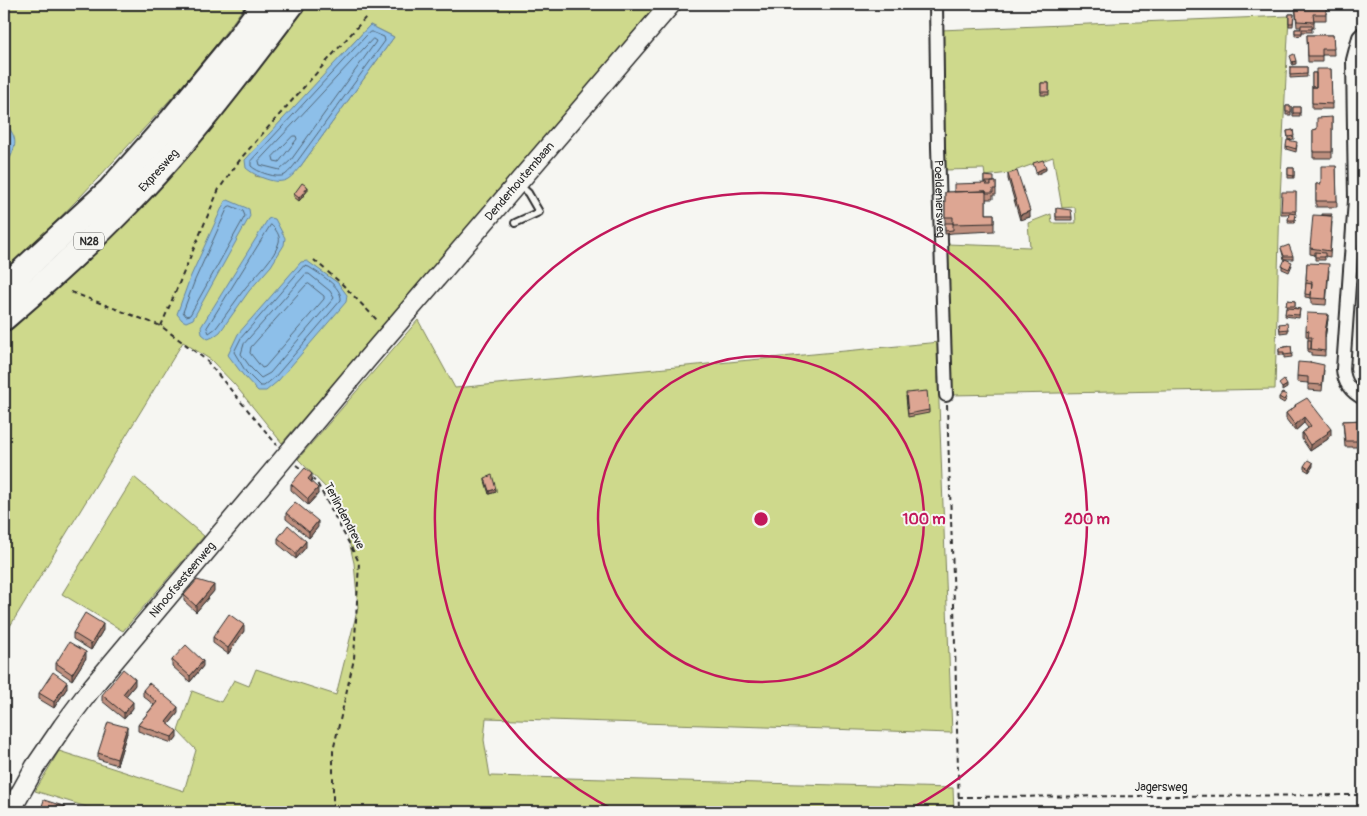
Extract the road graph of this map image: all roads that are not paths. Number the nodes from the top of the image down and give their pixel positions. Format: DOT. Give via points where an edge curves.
graph roads {
  1 [pos="264,4"];
  2 [pos="292,4"];
  3 [pos="671,4"];
  4 [pos="936,4"];
  5 [pos="1363,33"];
  6 [pos="518,184"];
  7 [pos="515,223"];
  8 [pos="4,288"];
  9 [pos="4,318"];
  10 [pos="368,358"];
  11 [pos="946,395"];
  12 [pos="1363,398"];
  13 [pos="10,812"];
  1 -- 8 [label="highway, Expresweg / N28" via="177,114 110,190"];
  2 -- 9 [label="highway, Expresweg / N28" via="214,105 151,178 81,250"];
  3 -- 6 [label="street, Denderhoutembaan"];
  4 -- 11 [label="street, Poeldeniersweg"];
  5 -- 12 [label="street" via="1353,60 1355,200 1343,369 1347,385"];
  6 -- 7 [label="lane" via="528,192 539,212"];
  6 -- 10 [label="street, Denderhoutembaan"];
  10 -- 13 [label="street, Ninoofsesteenweg" via="73,712 35,767"];
}
